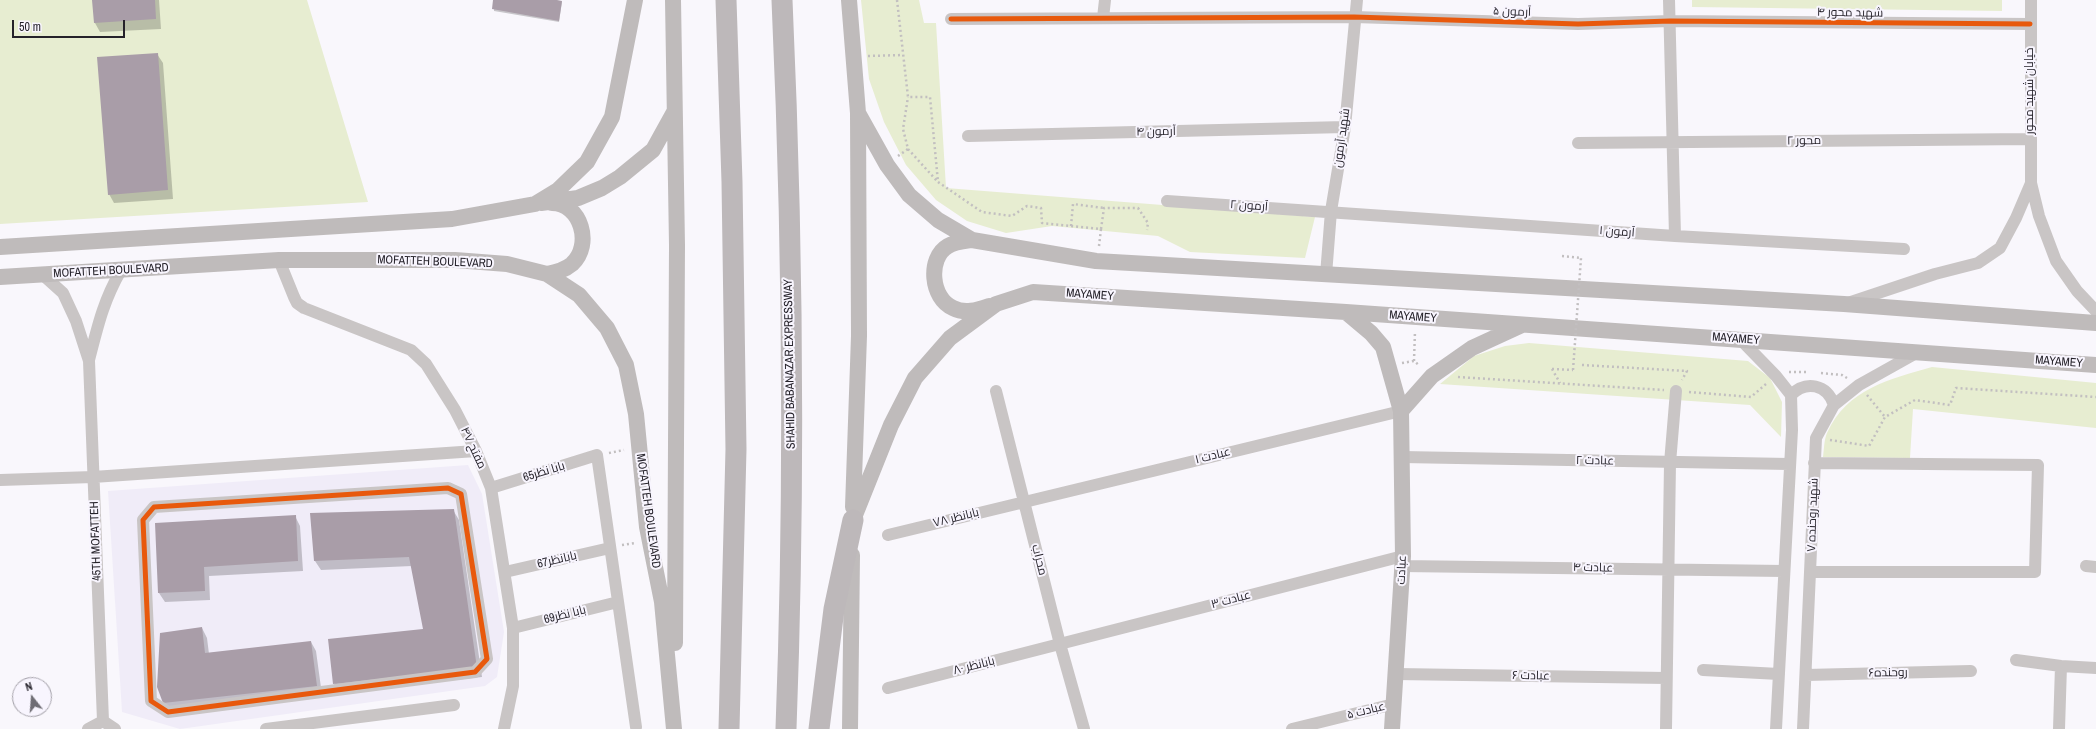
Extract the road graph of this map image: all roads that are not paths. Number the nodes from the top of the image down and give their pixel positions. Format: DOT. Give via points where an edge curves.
graph roads {
  1 [pos="635,0"];
  2 [pos="673,0"];
  3 [pos="726,0"];
  4 [pos="782,0"];
  5 [pos="849,0"];
  6 [pos="1106,0"];
  7 [pos="1357,0"];
  8 [pos="1669,0"];
  9 [pos="2030,0"];
  10 [pos="1354,17"];
  11 [pos="1103,18"];
  12 [pos="951,19"];
  13 [pos="1670,21"];
  14 [pos="2030,24"];
  15 [pos="675,111"];
  16 [pos="858,113"];
  17 [pos="1345,127"];
  18 [pos="968,136"];
  19 [pos="2030,139"];
  20 [pos="1673,142"];
  21 [pos="1578,143"];
  22 [pos="2031,183"];
  23 [pos="1167,201"];
  24 [pos="535,204"];
  25 [pos="1331,211"];
  26 [pos="1674,236"];
  27 [pos="972,240"];
  28 [pos="0,247"];
  29 [pos="1904,249"];
  30 [pos="278,260"];
  31 [pos="122,270"];
  32 [pos="547,274"];
  33 [pos="43,275"];
  34 [pos="1326,275"];
  35 [pos="0,277"];
  36 [pos="996,304"];
  37 [pos="1844,304"];
  38 [pos="2096,311"];
  39 [pos="1346,312"];
  40 [pos="2096,323"];
  41 [pos="1522,324"];
  42 [pos="1741,340"];
  43 [pos="1918,352"];
  44 [pos="88,361"];
  45 [pos="2096,365"];
  46 [pos="996,391"];
  47 [pos="1676,391"];
  48 [pos="1791,395"];
  49 [pos="1834,405"];
  50 [pos="1401,411"];
  51 [pos="476,451"];
  52 [pos="1402,457"];
  53 [pos="1670,463"];
  54 [pos="1814,463"];
  55 [pos="1789,464"];
  56 [pos="93,477"];
  57 [pos="0,480"];
  58 [pos="491,488"];
  59 [pos="461,494"];
  60 [pos="1025,502"];
  61 [pos="852,520"];
  62 [pos="888,535"];
  63 [pos="610,548"];
  64 [pos="1402,561"];
  65 [pos="1668,569"];
  66 [pos="1784,571"];
  67 [pos="505,572"];
  68 [pos="1811,572"];
  69 [pos="618,602"];
  70 [pos="513,628"];
  71 [pos="1060,644"];
  72 [pos="2016,660"];
  73 [pos="2061,666"];
  74 [pos="2096,668"];
  75 [pos="1703,670"];
  76 [pos="1971,671"];
  77 [pos="1396,674"];
  78 [pos="1779,674"];
  79 [pos="1806,674"];
  80 [pos="1666,678"];
  81 [pos="888,688"];
  82 [pos="1394,704"];
  83 [pos="454,705"];
  84 [pos="103,721"];
  85 [pos="636,728"];
  86 [pos="88,729"];
  87 [pos="114,729"];
  88 [pos="266,729"];
  89 [pos="504,729"];
  90 [pos="674,729"];
  91 [pos="729,729"];
  92 [pos="786,729"];
  93 [pos="819,729"];
  94 [pos="850,729"];
  95 [pos="1084,729"];
  96 [pos="1292,729"];
  97 [pos="1392,729"];
  98 [pos="1666,729"];
  99 [pos="1776,729"];
  100 [pos="1804,729"];
  101 [pos="2059,729"];
  1 -- 24 [label="main road" via="612,117 587,162 558,190"];
  2 -- 15 [label="main road"];
  3 -- 91 [label="highway" via="736,449"];
  4 -- 92 [label="highway, SHAHID BABANAZAR EXPRESSWAY" via="789,180 791,445"];
  5 -- 16 [label="main road"];
  6 -- 11 [label="street"];
  7 -- 10 [label="street, شهید آرمون"];
  8 -- 13 [label="street"];
  9 -- 14 [label="street, خیابان شهید محور"];
  10 -- 11 [label="street, آرمون ۵"];
  10 -- 13 [label="street, آرمون ۵" via="1578,24"];
  10 -- 17 [label="street, شهید آرمون"];
  11 -- 12 [label="street, آرمون ۵"];
  13 -- 14 [label="street, شهید محور ۴"];
  13 -- 20 [label="street"];
  14 -- 19 [label="street, خیابان شهید محور"];
  15 -- 24 [label="main road" via="653,150 620,177 578,198"];
  15 -- 90 [label="main road" via="677,253"];
  16 -- 27 [label="main road" via="887,165 909,195 938,220"];
  16 -- 61 [label="main road" via="859,336"];
  17 -- 18 [label="street, آرمون ۴"];
  17 -- 25 [label="street, شهید آرمون"];
  19 -- 20 [label="street, محور ۲"];
  19 -- 22 [label="street, خیابان شهید محور"];
  20 -- 21 [label="street, محور ۲"];
  20 -- 26 [label="street"];
  22 -- 37 [label="street" via="2000,248 1978,263 1935,274"];
  22 -- 38 [label="street" via="2039,216 2056,261 2077,291"];
  23 -- 25 [label="street, آرمون ۲"];
  24 -- 28 [label="main road" via="452,219"];
  24 -- 32 [label="main road" via="564,205 580,222 584,236 581,250 573,263 561,271"];
  25 -- 26 [label="street, آرمون ۱"];
  25 -- 34 [label="street, شهید آرمون"];
  26 -- 29 [label="street, آرمون ۱"];
  27 -- 34 [label="main road" via="1096,261"];
  27 -- 36 [label="main road" via="947,246 937,259 933,280 938,297 952,308 970,312"];
  30 -- 31 [label="main road, MOFATTEH BOULEVARD"];
  30 -- 32 [label="main road, MOFATTEH BOULEVARD" via="455,260 507,264"];
  30 -- 51 [label="street, مفتح ۴۷" via="294,297 301,306 411,350 419,357 455,410"];
  31 -- 33 [label="main road, MOFATTEH BOULEVARD"];
  31 -- 44 [label="street" via="108,294"];
  32 -- 90 [label="main road, MOFATTEH BOULEVARD" via="580,295 607,328 626,365 636,414 650,540 662,602"];
  33 -- 35 [label="main road, MOFATTEH BOULEVARD"];
  33 -- 44 [label="street" via="63,293 76,321"];
  34 -- 37 [label="main road"];
  36 -- 39 [label="main road, MAYAMEY" via="1033,292"];
  36 -- 61 [label="main road, MAYAMEY" via="950,338 916,378 891,425"];
  37 -- 40 [label="main road"];
  39 -- 41 [label="main road, MAYAMEY"];
  39 -- 50 [label="main road, عبادت" via="1383,347"];
  41 -- 42 [label="main road, MAYAMEY"];
  41 -- 50 [label="main road" via="1472,348 1432,376"];
  42 -- 43 [label="main road, MAYAMEY"];
  42 -- 48 [label="street"];
  43 -- 45 [label="main road, MAYAMEY"];
  43 -- 49 [label="street, شهید روحنده ۷" via="1859,384"];
  44 -- 56 [label="street, 45TH MOFATTEH"];
  46 -- 60 [label="street, محراب"];
  47 -- 53 [label="street"];
  48 -- 49 [label="street" via="1800,388 1812,385 1826,391"];
  48 -- 55 [label="street" via="1792,430"];
  49 -- 54 [label="street, شهید روحنده ۷" via="1816,438"];
  50 -- 52 [label="main road, عبادت"];
  50 -- 60 [label="street, عبادت ۱"];
  51 -- 56 [label="street"];
  51 -- 58 [label="street, مفتح ۴۷"];
  52 -- 53 [label="street, عبادت ۲"];
  52 -- 64 [label="main road, عبادت"];
  53 -- 55 [label="street, عبادت ۲"];
  53 -- 65 [label="street"];
  54 -- 68 [label="street, شهید روحنده ۷"];
  54 -- 68 [label="street" via="2038,465 2035,572"];
  55 -- 66 [label="street"];
  56 -- 57 [label="street"];
  56 -- 84 [label="street, 45TH MOFATTEH"];
  58 -- 63 [label="street, بابا نظر65" via="597,455"];
  58 -- 67 [label="street, مفتح ۴۷"];
  59 -- 59 [label="street" via="487,659 475,672 168,712 151,701 143,520 154,506 448,488"];
  60 -- 62 [label="street, بابانظر ۷۸"];
  60 -- 71 [label="street, محراب"];
  61 -- 93 [label="highway" via="834,608"];
  61 -- 94 [label="main road"];
  63 -- 67 [label="street, بابانظر67"];
  63 -- 69 [label="street"];
  64 -- 65 [label="street, عبادت ۴"];
  64 -- 71 [label="street, عبادت ۳"];
  64 -- 77 [label="main road, عبادت"];
  65 -- 66 [label="street, عبادت ۴"];
  65 -- 80 [label="street"];
  66 -- 78 [label="street"];
  67 -- 70 [label="street, مفتح ۴۷"];
  68 -- 79 [label="street, شهید روحنده ۷"];
  69 -- 70 [label="street, بابا نظر69"];
  69 -- 85 [label="street"];
  70 -- 89 [label="street, مفتح ۴۷" via="513,686"];
  71 -- 81 [label="street, بابانظر ۸۰"];
  71 -- 95 [label="street, محراب"];
  72 -- 73 [label="street"];
  73 -- 74 [label="street"];
  73 -- 101 [label="street"];
  75 -- 78 [label="street"];
  76 -- 79 [label="street, روحنده۶"];
  77 -- 80 [label="street, عبادت ۶"];
  77 -- 82 [label="main road, عبادت"];
  78 -- 99 [label="street"];
  79 -- 100 [label="street, شهید روحنده ۷"];
  80 -- 98 [label="street"];
  82 -- 96 [label="street, عبادت ۵"];
  82 -- 97 [label="main road, عبادت"];
  83 -- 88 [label="street"];
  84 -- 86 [label="street"];
  84 -- 87 [label="street"];
}
